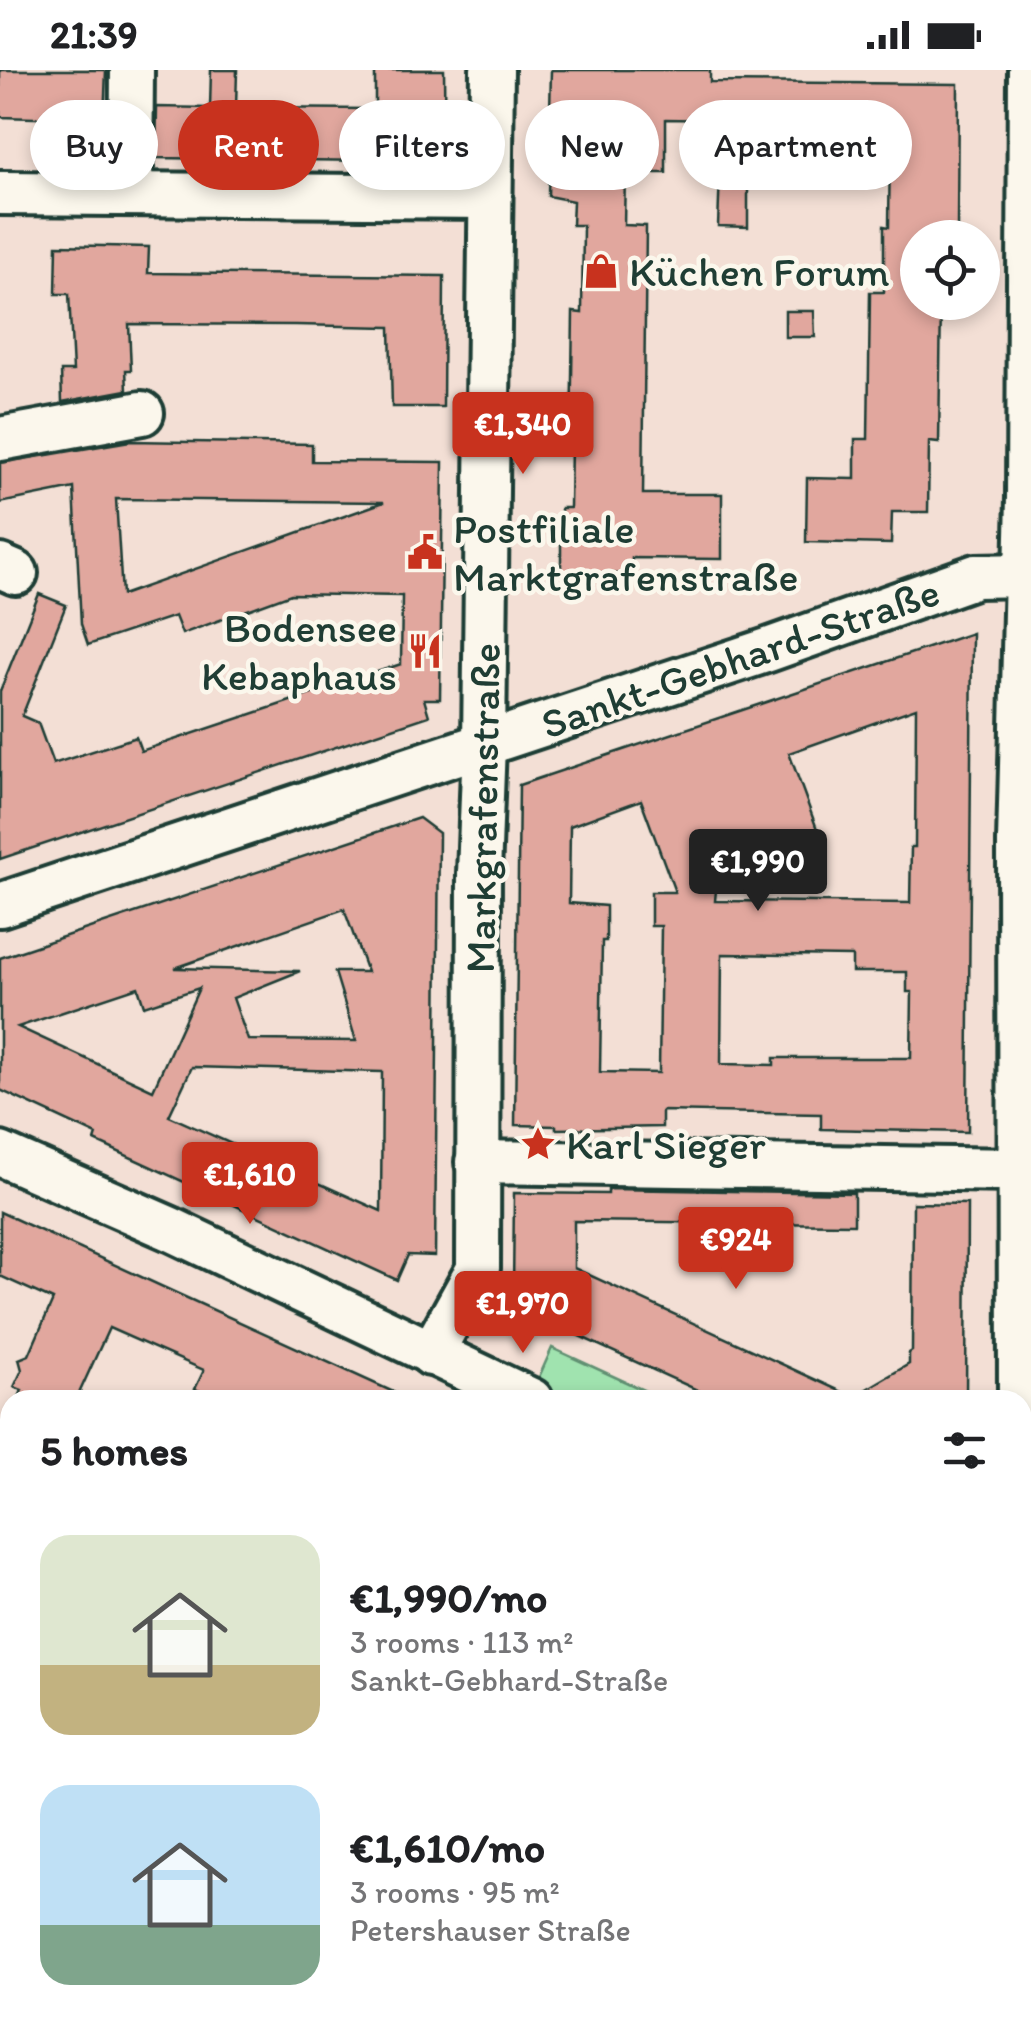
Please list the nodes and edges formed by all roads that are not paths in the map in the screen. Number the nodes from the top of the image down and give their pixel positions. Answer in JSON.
{"nodes":[{"id":1,"x":132,"y":70,"type":"edge"},
{"id":2,"x":492,"y":70,"type":"edge"},
{"id":3,"x":1030,"y":70,"type":"edge"},
{"id":4,"x":0,"y":193,"type":"edge"},
{"id":5,"x":130,"y":194,"type":"junction"},
{"id":6,"x":490,"y":197,"type":"junction"},
{"id":7,"x":142,"y":413,"type":"dead end"},
{"id":8,"x":0,"y":439,"type":"edge"},
{"id":9,"x":1027,"y":576,"type":"junction"},
{"id":10,"x":484,"y":744,"type":"junction"},
{"id":11,"x":1025,"y":843,"type":"edge"},
{"id":12,"x":0,"y":905,"type":"edge"},
{"id":13,"x":0,"y":1154,"type":"edge"},
{"id":14,"x":477,"y":1162,"type":"junction"},
{"id":15,"x":1023,"y":1182,"type":"edge"},
{"id":16,"x":431,"y":1354,"type":"junction"},
{"id":17,"x":497,"y":1390,"type":"edge"},
{"id":18,"x":1020,"y":1390,"type":"edge"}],
"edges":[{"from":1,"to":5,"type":"street"},
{"from":2,"to":6,"type":"street","name":"Markgrafenstraße"},
{"from":3,"to":9,"type":"street"},
{"from":4,"to":5,"type":"street"},
{"from":5,"to":6,"type":"street"},
{"from":6,"to":10,"type":"street","name":"Markgrafenstraße"},
{"from":7,"to":8,"type":"street"},
{"from":9,"to":10,"type":"street","name":"Sankt-Gebhard-Straße"},
{"from":9,"to":11,"type":"street"},
{"from":10,"to":12,"type":"street","name":"Sankt-Gebhard-Straße"},
{"from":10,"to":14,"type":"street","name":"Markgrafenstraße"},
{"from":11,"to":15,"type":"street"},
{"from":13,"to":16,"type":"street"},
{"from":14,"to":15,"type":"street"},
{"from":14,"to":16,"type":"street","name":"Markgrafenstraße"},
{"from":15,"to":18,"type":"street"},
{"from":16,"to":17,"type":"street"}]}
